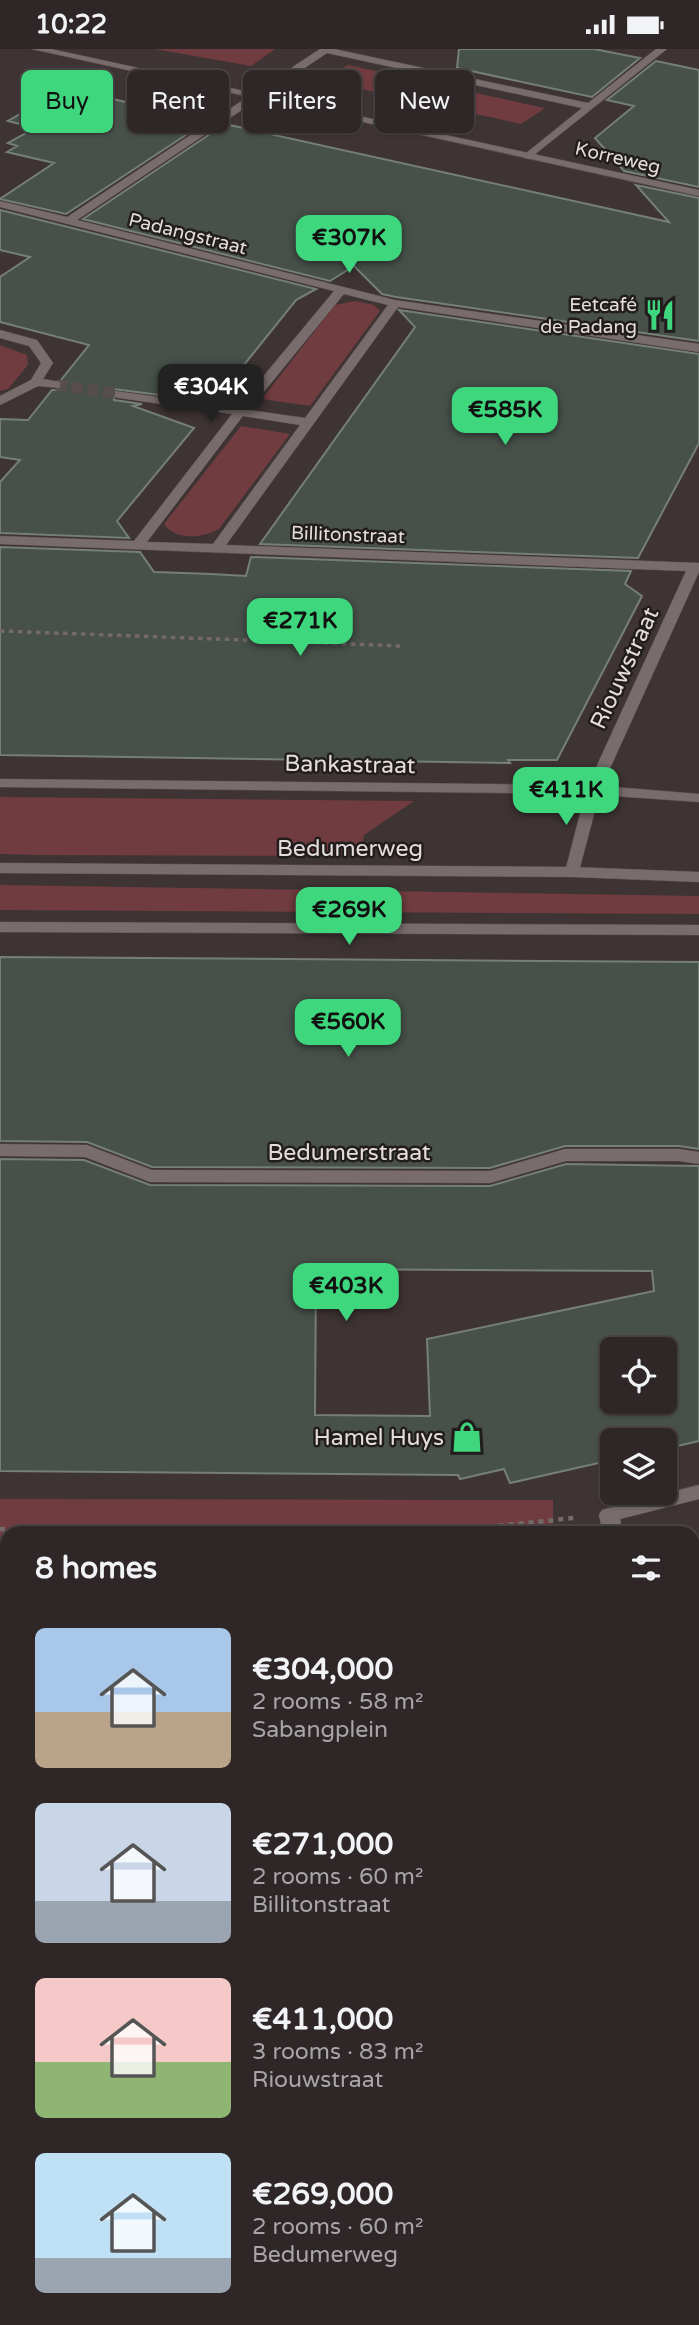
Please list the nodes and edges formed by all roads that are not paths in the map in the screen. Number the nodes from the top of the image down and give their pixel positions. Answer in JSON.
{"nodes":[{"id":1,"x":37,"y":49,"type":"edge"},
{"id":2,"x":662,"y":49,"type":"edge"},
{"id":3,"x":326,"y":50,"type":"edge"},
{"id":4,"x":295,"y":70,"type":"edge"},
{"id":5,"x":243,"y":92,"type":"edge"},
{"id":6,"x":243,"y":104,"type":"edge"},
{"id":7,"x":590,"y":107,"type":"junction"},
{"id":8,"x":361,"y":118,"type":"edge"},
{"id":9,"x":529,"y":156,"type":"junction"},
{"id":10,"x":699,"y":193,"type":"edge"},
{"id":11,"x":0,"y":204,"type":"edge"},
{"id":12,"x":69,"y":220,"type":"junction"},
{"id":13,"x":341,"y":290,"type":"junction"},
{"id":14,"x":396,"y":303,"type":"junction"},
{"id":15,"x":0,"y":334,"type":"edge"},
{"id":16,"x":699,"y":348,"type":"edge"},
{"id":17,"x":36,"y":382,"type":"junction"},
{"id":18,"x":56,"y":385,"type":"tunnel mouth"},
{"id":19,"x":119,"y":394,"type":"tunnel mouth"},
{"id":20,"x":0,"y":401,"type":"edge"},
{"id":21,"x":240,"y":412,"type":"junction"},
{"id":22,"x":308,"y":422,"type":"junction"},
{"id":23,"x":0,"y":540,"type":"edge"},
{"id":24,"x":138,"y":545,"type":"junction"},
{"id":25,"x":217,"y":548,"type":"junction"},
{"id":26,"x":697,"y":567,"type":"edge"},
{"id":27,"x":0,"y":782,"type":"edge"},
{"id":28,"x":593,"y":790,"type":"junction"},
{"id":29,"x":699,"y":798,"type":"edge"},
{"id":30,"x":0,"y":868,"type":"edge"},
{"id":31,"x":573,"y":872,"type":"junction"},
{"id":32,"x":699,"y":877,"type":"edge"},
{"id":33,"x":0,"y":927,"type":"edge"},
{"id":34,"x":699,"y":930,"type":"edge"},
{"id":35,"x":0,"y":1150,"type":"edge"},
{"id":36,"x":699,"y":1158,"type":"edge"},
{"id":37,"x":699,"y":1492,"type":"edge"},
{"id":38,"x":611,"y":1524,"type":"edge"}],
"edges":[{"from":1,"to":5,"type":"street","name":"Korreweg"},
{"from":2,"to":7,"type":"street"},
{"from":3,"to":4,"type":"street"},
{"from":3,"to":7,"type":"street","name":"Korreweg"},
{"from":6,"to":12,"type":"street"},
{"from":7,"to":9,"type":"street"},
{"from":8,"to":9,"type":"street","name":"Korreweg"},
{"from":9,"to":10,"type":"street","name":"Korreweg"},
{"from":11,"to":12,"type":"street","name":"Padangstraat"},
{"from":12,"to":13,"type":"street","name":"Padangstraat"},
{"from":13,"to":14,"type":"street","name":"Padangstraat"},
{"from":13,"to":21,"type":"street"},
{"from":14,"to":16,"type":"street","name":"Padangstraat"},
{"from":14,"to":22,"type":"street"},
{"from":15,"to":17,"type":"street"},
{"from":17,"to":18,"type":"street"},
{"from":17,"to":20,"type":"street"},
{"from":19,"to":21,"type":"street"},
{"from":21,"to":22,"type":"street"},
{"from":21,"to":24,"type":"street"},
{"from":22,"to":25,"type":"street"},
{"from":23,"to":24,"type":"street","name":"Billitonstraat"},
{"from":24,"to":25,"type":"street","name":"Billitonstraat"},
{"from":25,"to":26,"type":"street","name":"Billitonstraat"},
{"from":26,"to":28,"type":"street","name":"Riouwstraat"},
{"from":27,"to":28,"type":"street","name":"Bankastraat"},
{"from":28,"to":29,"type":"street","name":"Bankastraat"},
{"from":28,"to":31,"type":"street","name":"Riouwstraat"},
{"from":30,"to":31,"type":"street","name":"Bedumerweg"},
{"from":31,"to":32,"type":"street","name":"Bedumerweg"},
{"from":33,"to":34,"type":"street"},
{"from":35,"to":36,"type":"street","name":"Bedumerstraat"},
{"from":37,"to":38,"type":"street"}]}
